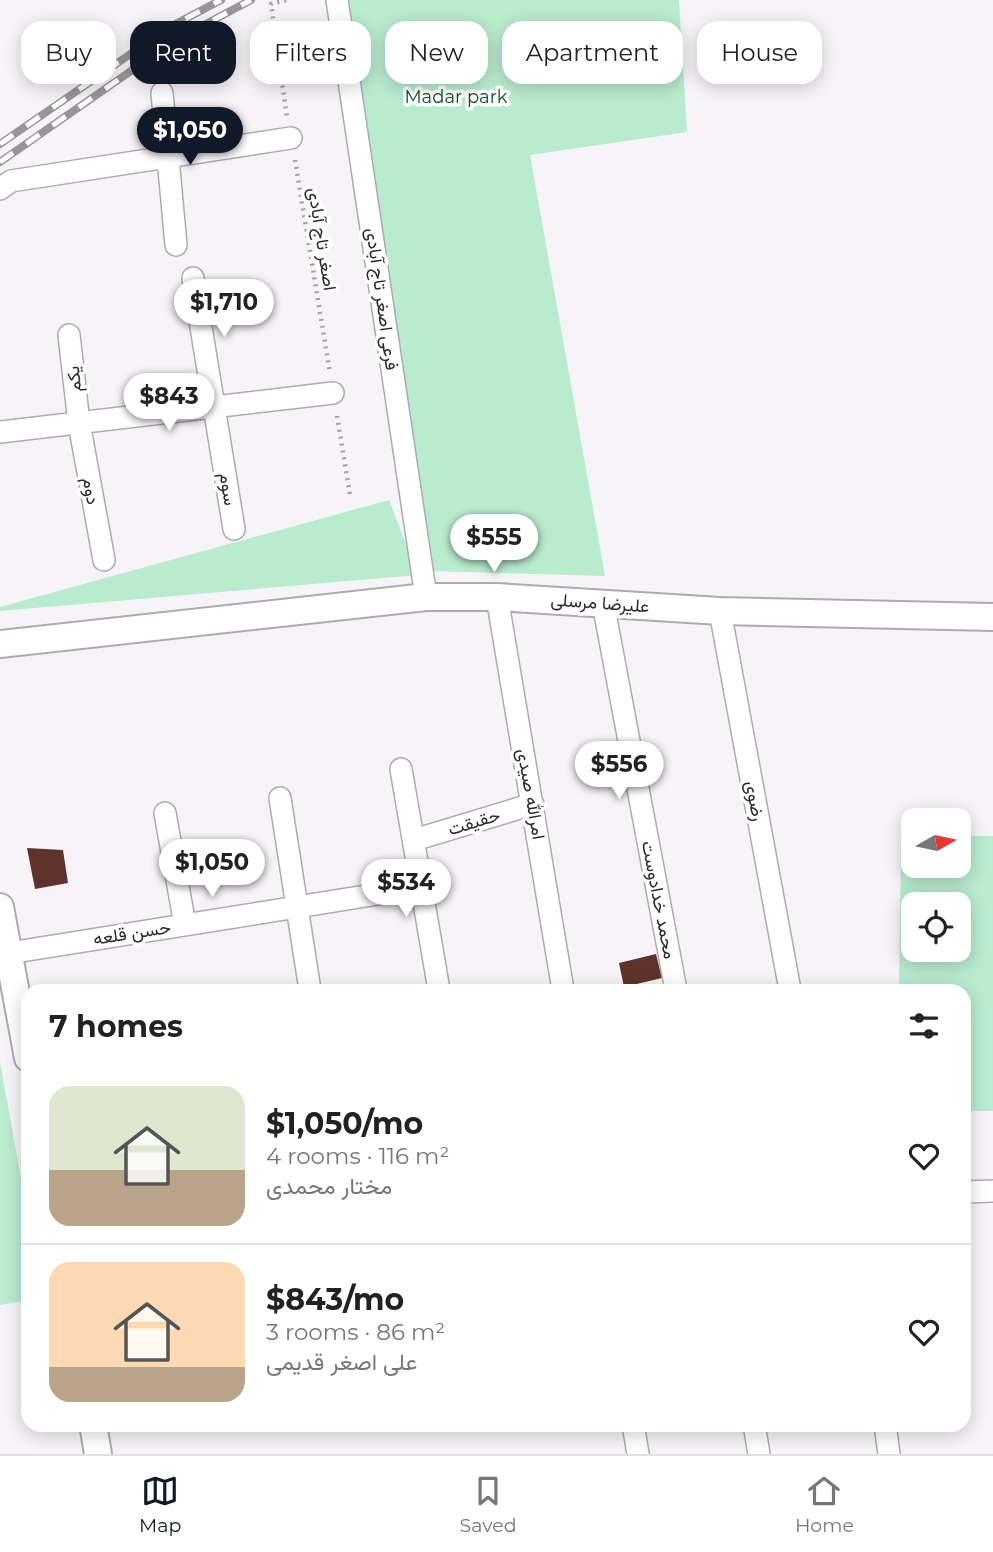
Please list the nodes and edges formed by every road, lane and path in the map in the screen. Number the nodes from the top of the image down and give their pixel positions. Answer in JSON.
{"nodes":[{"id":1,"x":286,"y":0,"type":"edge"},
{"id":2,"x":337,"y":0,"type":"edge"},
{"id":3,"x":162,"y":93,"type":"dead end"},
{"id":4,"x":291,"y":138,"type":"junction"},
{"id":5,"x":168,"y":157,"type":"junction"},
{"id":6,"x":0,"y":190,"type":"edge"},
{"id":7,"x":176,"y":245,"type":"dead end"},
{"id":8,"x":192,"y":278,"type":"dead end"},
{"id":9,"x":69,"y":335,"type":"dead end"},
{"id":10,"x":333,"y":393,"type":"junction"},
{"id":11,"x":215,"y":407,"type":"junction"},
{"id":12,"x":79,"y":423,"type":"junction"},
{"id":13,"x":0,"y":432,"type":"edge"},
{"id":14,"x":350,"y":495,"type":"dead end"},
{"id":15,"x":234,"y":529,"type":"dead end"},
{"id":16,"x":104,"y":560,"type":"dead end"},
{"id":17,"x":426,"y":597,"type":"junction"},
{"id":18,"x":497,"y":597,"type":"junction"},
{"id":19,"x":603,"y":603,"type":"junction"},
{"id":20,"x":720,"y":611,"type":"junction"},
{"id":21,"x":993,"y":617,"type":"edge"},
{"id":22,"x":0,"y":644,"type":"edge"},
{"id":23,"x":401,"y":769,"type":"dead end"},
{"id":24,"x":280,"y":798,"type":"dead end"},
{"id":25,"x":533,"y":804,"type":"junction"},
{"id":26,"x":165,"y":813,"type":"dead end"},
{"id":27,"x":414,"y":841,"type":"junction"},
{"id":28,"x":422,"y":887,"type":"junction"},
{"id":29,"x":0,"y":907,"type":"edge"},
{"id":30,"x":296,"y":907,"type":"junction"},
{"id":31,"x":185,"y":925,"type":"junction"},
{"id":32,"x":9,"y":953,"type":"junction"},
{"id":33,"x":309,"y":984,"type":"edge"},
{"id":34,"x":438,"y":984,"type":"edge"},
{"id":35,"x":562,"y":984,"type":"edge"},
{"id":36,"x":675,"y":984,"type":"edge"},
{"id":37,"x":789,"y":984,"type":"edge"},
{"id":38,"x":21,"y":1019,"type":"edge"},
{"id":39,"x":993,"y":1191,"type":"edge"},
{"id":40,"x":971,"y":1192,"type":"edge"},
{"id":41,"x":94,"y":1432,"type":"edge"},
{"id":42,"x":634,"y":1432,"type":"edge"},
{"id":43,"x":755,"y":1432,"type":"edge"},
{"id":44,"x":886,"y":1432,"type":"edge"},
{"id":45,"x":98,"y":1454,"type":"edge"},
{"id":46,"x":638,"y":1454,"type":"edge"},
{"id":47,"x":759,"y":1454,"type":"edge"},
{"id":48,"x":889,"y":1454,"type":"edge"}],
"edges":[{"from":1,"to":4,"type":"path","name":"اصغر تاج آبادی"},
{"from":2,"to":17,"type":"street","name":"فرعی اصغر تاج آبادی"},
{"from":3,"to":5,"type":"street"},
{"from":4,"to":5,"type":"street"},
{"from":4,"to":10,"type":"path","name":"اصغر تاج آبادی"},
{"from":5,"to":6,"type":"street"},
{"from":5,"to":7,"type":"street"},
{"from":8,"to":11,"type":"street","name":"سوم"},
{"from":9,"to":12,"type":"street","name":"یکم"},
{"from":10,"to":11,"type":"street"},
{"from":10,"to":14,"type":"path","name":"اصغر تاج آبادی"},
{"from":11,"to":12,"type":"street"},
{"from":11,"to":15,"type":"street","name":"سوم"},
{"from":12,"to":13,"type":"street"},
{"from":12,"to":16,"type":"street","name":"دوم"},
{"from":17,"to":18,"type":"street","name":"علیرضا مرسلی"},
{"from":17,"to":22,"type":"street","name":"علیرضا مرسلی"},
{"from":18,"to":19,"type":"street","name":"علیرضا مرسلی"},
{"from":18,"to":25,"type":"street","name":"امرالله صیدی"},
{"from":19,"to":20,"type":"street","name":"علیرضا مرسلی"},
{"from":19,"to":36,"type":"street","name":"محمد خدادوست"},
{"from":20,"to":21,"type":"street","name":"علیرضا مرسلی"},
{"from":20,"to":37,"type":"street","name":"رضوی"},
{"from":23,"to":27,"type":"street"},
{"from":24,"to":30,"type":"street"},
{"from":25,"to":27,"type":"street","name":"حقیقت"},
{"from":25,"to":35,"type":"street","name":"امرالله صیدی"},
{"from":26,"to":31,"type":"street"},
{"from":27,"to":28,"type":"street"},
{"from":28,"to":30,"type":"street","name":"حسن قلعه"},
{"from":28,"to":34,"type":"street"},
{"from":29,"to":32,"type":"street"},
{"from":30,"to":31,"type":"street","name":"حسن قلعه"},
{"from":30,"to":33,"type":"street"},
{"from":31,"to":32,"type":"street","name":"حسن قلعه"},
{"from":32,"to":38,"type":"street"},
{"from":39,"to":40,"type":"street"},
{"from":41,"to":45,"type":"street"},
{"from":42,"to":46,"type":"street"},
{"from":43,"to":47,"type":"street"},
{"from":44,"to":48,"type":"street"}]}
